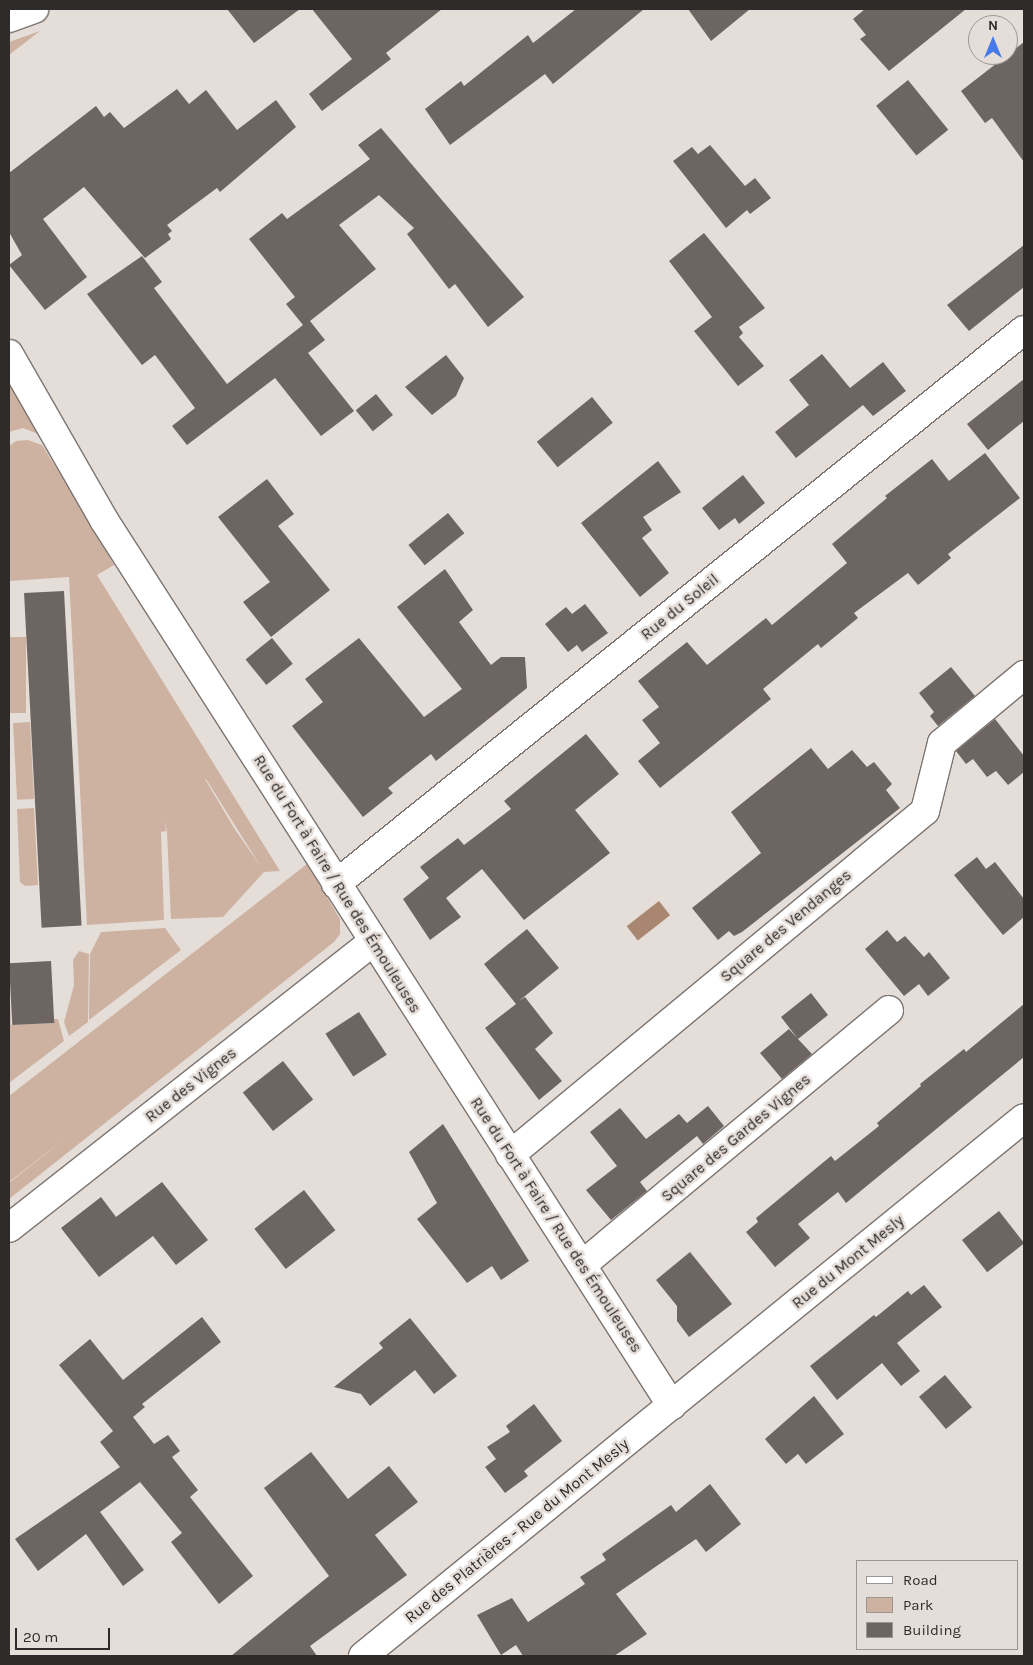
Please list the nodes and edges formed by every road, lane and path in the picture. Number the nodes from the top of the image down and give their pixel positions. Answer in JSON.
{"nodes":[{"id":1,"x":34,"y":9,"type":"edge"},
{"id":2,"x":9,"y":18,"type":"edge"},
{"id":3,"x":1024,"y":330,"type":"edge"},
{"id":4,"x":10,"y":355,"type":"edge"},
{"id":5,"x":1024,"y":674,"type":"edge"},
{"id":6,"x":336,"y":884,"type":"junction"},
{"id":7,"x":373,"y":942,"type":"junction"},
{"id":8,"x":889,"y":1010,"type":"dead end"},
{"id":9,"x":1024,"y":1118,"type":"edge"},
{"id":10,"x":510,"y":1155,"type":"junction"},
{"id":11,"x":9,"y":1228,"type":"edge"},
{"id":12,"x":582,"y":1265,"type":"junction"},
{"id":13,"x":672,"y":1406,"type":"junction"},
{"id":14,"x":363,"y":1656,"type":"edge"}],
"edges":[{"from":1,"to":2,"type":"street"},
{"from":3,"to":6,"type":"street","name":"Rue du Soleil"},
{"from":4,"to":6,"type":"street","name":"Rue du Fort à Faire / Rue des Émouleuses"},
{"from":5,"to":10,"type":"street","name":"Square des Vendanges"},
{"from":6,"to":7,"type":"street","name":"Rue du Fort à Faire / Rue des Émouleuses"},
{"from":7,"to":10,"type":"street","name":"Rue du Fort à Faire / Rue des Émouleuses"},
{"from":7,"to":11,"type":"street","name":"Rue des Vignes"},
{"from":8,"to":12,"type":"street","name":"Square des Gardes Vignes"},
{"from":9,"to":13,"type":"street","name":"Rue du Mont Mesly"},
{"from":10,"to":12,"type":"street","name":"Rue du Fort à Faire / Rue des Émouleuses"},
{"from":12,"to":13,"type":"street","name":"Rue du Fort à Faire / Rue des Émouleuses"},
{"from":13,"to":14,"type":"street","name":"Rue des Platrières - Rue du Mont Mesly"}]}
